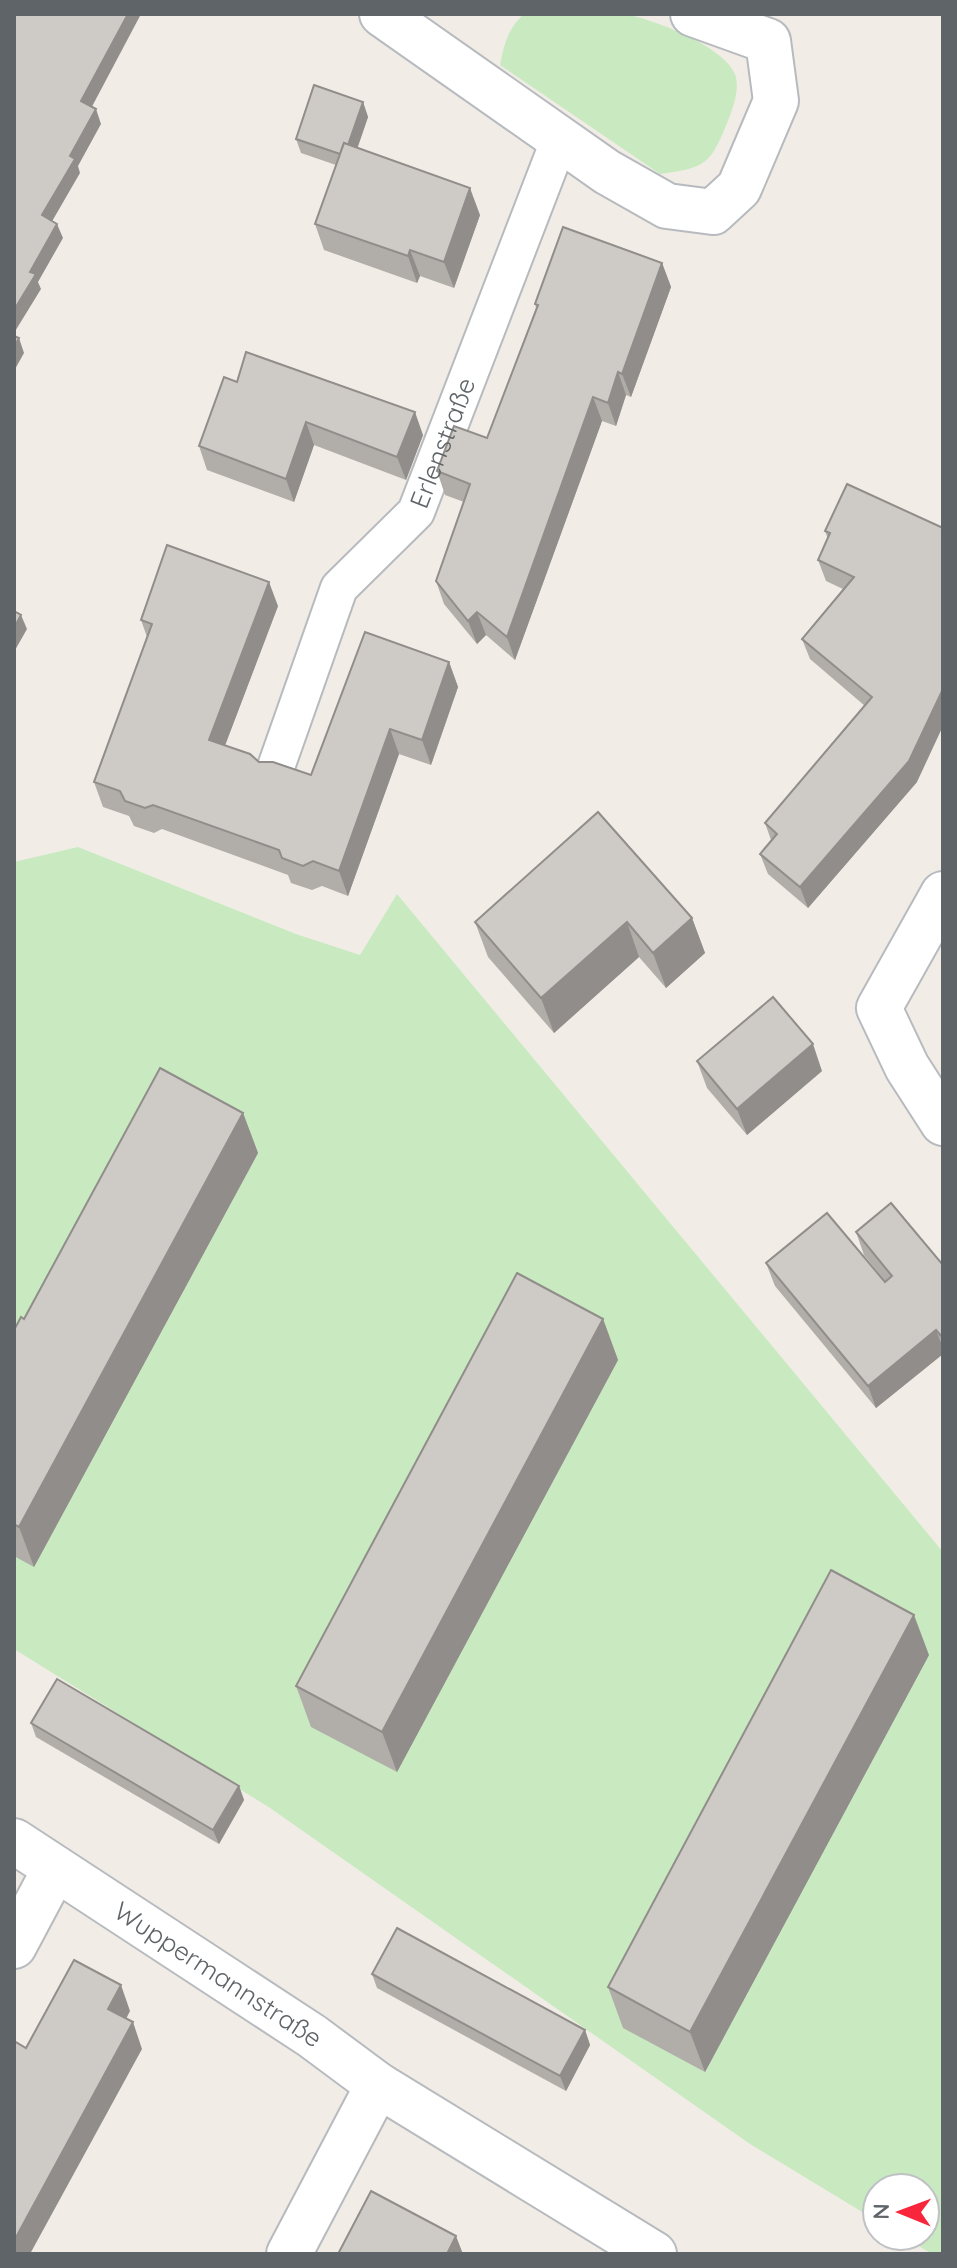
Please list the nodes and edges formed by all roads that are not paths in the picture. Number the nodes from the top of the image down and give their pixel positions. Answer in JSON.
{"nodes":[{"id":1,"x":382,"y":14,"type":"edge"},
{"id":2,"x":693,"y":14,"type":"edge"},
{"id":3,"x":559,"y":141,"type":"junction"},
{"id":4,"x":276,"y":767,"type":"edge"},
{"id":5,"x":943,"y":894,"type":"edge"},
{"id":6,"x":943,"y":1123,"type":"edge"},
{"id":7,"x":14,"y":1841,"type":"edge"},
{"id":8,"x":55,"y":1869,"type":"junction"},
{"id":9,"x":14,"y":1946,"type":"edge"},
{"id":10,"x":378,"y":2085,"type":"junction"},
{"id":11,"x":289,"y":2254,"type":"edge"},
{"id":12,"x":654,"y":2254,"type":"edge"}],
"edges":[{"from":1,"to":3,"type":"street"},
{"from":2,"to":3,"type":"street"},
{"from":3,"to":4,"type":"lane","name":"Erlenstraße"},
{"from":5,"to":6,"type":"street"},
{"from":7,"to":8,"type":"street","name":"Wuppermannstraße"},
{"from":8,"to":9,"type":"street"},
{"from":8,"to":10,"type":"street","name":"Wuppermannstraße"},
{"from":10,"to":11,"type":"street"},
{"from":10,"to":12,"type":"street","name":"Wuppermannstraße"}]}
